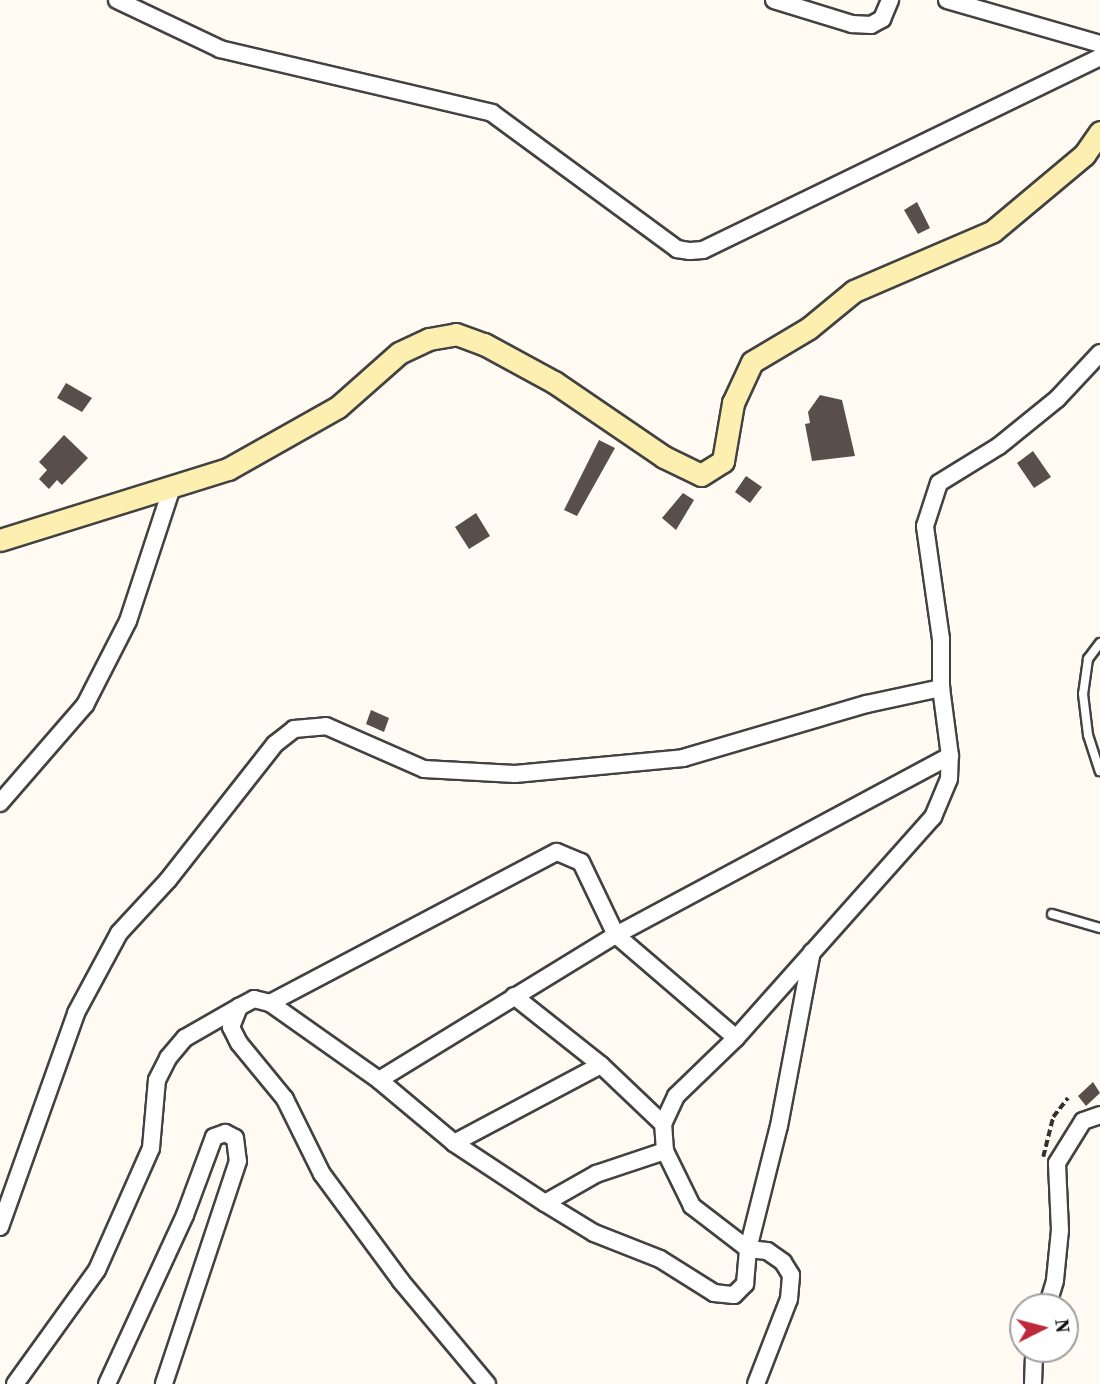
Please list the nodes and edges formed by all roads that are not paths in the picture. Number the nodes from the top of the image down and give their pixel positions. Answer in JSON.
{"nodes":[{"id":1,"x":117,"y":0,"type":"edge"},
{"id":2,"x":774,"y":0,"type":"edge"},
{"id":3,"x":890,"y":0,"type":"edge"},
{"id":4,"x":947,"y":0,"type":"edge"},
{"id":5,"x":1100,"y":44,"type":"edge"},
{"id":6,"x":1100,"y":57,"type":"edge"},
{"id":7,"x":1100,"y":132,"type":"edge"},
{"id":8,"x":1100,"y":353,"type":"edge"},
{"id":9,"x":171,"y":490,"type":"junction"},
{"id":10,"x":0,"y":540,"type":"edge"},
{"id":11,"x":1100,"y":643,"type":"edge"},
{"id":12,"x":940,"y":688,"type":"junction"},
{"id":13,"x":950,"y":756,"type":"junction"},
{"id":14,"x":1100,"y":771,"type":"edge"},
{"id":15,"x":0,"y":803,"type":"edge"},
{"id":16,"x":1052,"y":914,"type":"dead end"},
{"id":17,"x":1100,"y":928,"type":"edge"},
{"id":18,"x":616,"y":936,"type":"junction"},
{"id":19,"x":812,"y":952,"type":"junction"},
{"id":20,"x":514,"y":996,"type":"junction"},
{"id":21,"x":270,"y":1003,"type":"junction"},
{"id":22,"x":239,"y":1007,"type":"junction"},
{"id":23,"x":736,"y":1038,"type":"junction"},
{"id":24,"x":601,"y":1065,"type":"junction"},
{"id":25,"x":379,"y":1080,"type":"junction"},
{"id":26,"x":1100,"y":1115,"type":"edge"},
{"id":27,"x":663,"y":1124,"type":"junction"},
{"id":28,"x":454,"y":1143,"type":"junction"},
{"id":29,"x":665,"y":1151,"type":"junction"},
{"id":30,"x":545,"y":1203,"type":"junction"},
{"id":31,"x":0,"y":1227,"type":"edge"},
{"id":32,"x":748,"y":1249,"type":"junction"},
{"id":33,"x":1051,"y":1293,"type":"edge"},
{"id":34,"x":1034,"y":1363,"type":"edge"},
{"id":35,"x":15,"y":1384,"type":"edge"},
{"id":36,"x":107,"y":1384,"type":"edge"},
{"id":37,"x":164,"y":1384,"type":"edge"},
{"id":38,"x":487,"y":1384,"type":"edge"},
{"id":39,"x":756,"y":1384,"type":"edge"},
{"id":40,"x":1033,"y":1384,"type":"edge"}],
"edges":[{"from":1,"to":6,"type":"street"},
{"from":2,"to":3,"type":"street"},
{"from":4,"to":5,"type":"street"},
{"from":7,"to":9,"type":"main road"},
{"from":8,"to":12,"type":"street"},
{"from":9,"to":10,"type":"main road"},
{"from":9,"to":15,"type":"street"},
{"from":11,"to":14,"type":"lane"},
{"from":12,"to":13,"type":"street"},
{"from":12,"to":31,"type":"street"},
{"from":13,"to":18,"type":"street"},
{"from":13,"to":19,"type":"street"},
{"from":16,"to":17,"type":"lane"},
{"from":18,"to":20,"type":"street"},
{"from":18,"to":21,"type":"street"},
{"from":18,"to":23,"type":"street"},
{"from":19,"to":23,"type":"street"},
{"from":19,"to":32,"type":"street"},
{"from":20,"to":24,"type":"street"},
{"from":20,"to":25,"type":"street"},
{"from":21,"to":22,"type":"street"},
{"from":21,"to":25,"type":"street"},
{"from":22,"to":35,"type":"street"},
{"from":22,"to":38,"type":"street"},
{"from":23,"to":27,"type":"street"},
{"from":24,"to":27,"type":"street"},
{"from":24,"to":28,"type":"street"},
{"from":25,"to":28,"type":"street"},
{"from":26,"to":33,"type":"street"},
{"from":27,"to":29,"type":"street"},
{"from":28,"to":30,"type":"street"},
{"from":29,"to":30,"type":"street"},
{"from":29,"to":32,"type":"street"},
{"from":30,"to":32,"type":"street"},
{"from":32,"to":39,"type":"street"},
{"from":34,"to":40,"type":"street"},
{"from":36,"to":37,"type":"street"}]}
